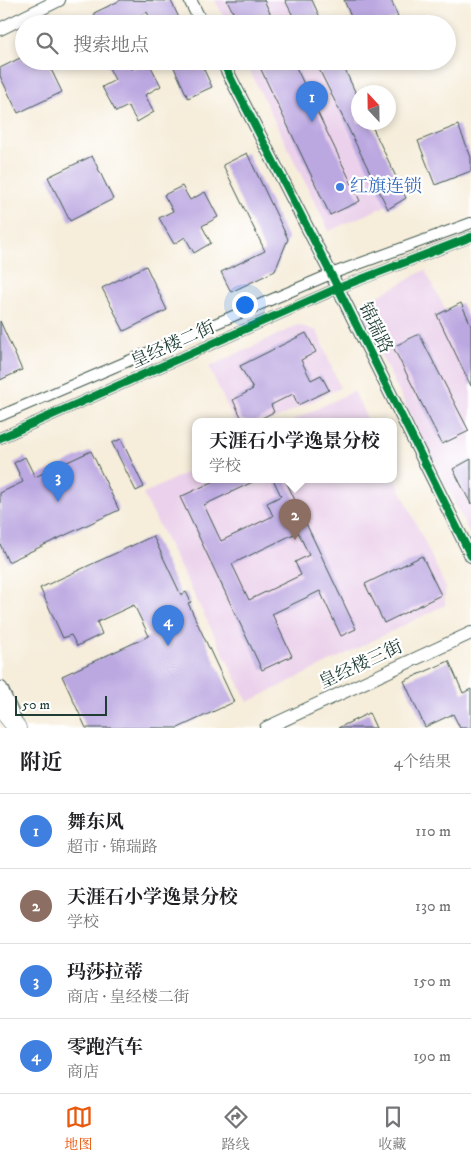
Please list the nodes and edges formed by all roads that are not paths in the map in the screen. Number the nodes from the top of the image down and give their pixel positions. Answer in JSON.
{"nodes":[{"id":1,"x":59,"y":0,"type":"edge"},
{"id":2,"x":190,"y":0,"type":"edge"},
{"id":3,"x":28,"y":15,"type":"edge"},
{"id":4,"x":198,"y":15,"type":"edge"},
{"id":5,"x":15,"y":22,"type":"edge"},
{"id":6,"x":0,"y":29,"type":"edge"},
{"id":7,"x":227,"y":70,"type":"edge"},
{"id":8,"x":471,"y":223,"type":"edge"},
{"id":9,"x":471,"y":237,"type":"edge"},
{"id":10,"x":331,"y":274,"type":"junction"},
{"id":11,"x":338,"y":288,"type":"junction"},
{"id":12,"x":0,"y":416,"type":"edge"},
{"id":13,"x":0,"y":438,"type":"edge"},
{"id":14,"x":471,"y":556,"type":"edge"},
{"id":15,"x":471,"y":633,"type":"edge"},
{"id":16,"x":0,"y":689,"type":"edge"},
{"id":17,"x":0,"y":707,"type":"edge"},
{"id":18,"x":18,"y":728,"type":"edge"},
{"id":19,"x":266,"y":728,"type":"edge"}],
"edges":[{"from":1,"to":3,"type":"street"},
{"from":2,"to":4,"type":"street"},
{"from":5,"to":6,"type":"street"},
{"from":7,"to":10,"type":"street","name":"锦瑞路"},
{"from":8,"to":10,"type":"street","name":"皇经楼二街"},
{"from":9,"to":11,"type":"street","name":"皇经楼二街"},
{"from":10,"to":11,"type":"street","name":"锦瑞路"},
{"from":10,"to":12,"type":"street","name":"皇经楼二街"},
{"from":11,"to":13,"type":"street","name":"皇经楼二街"},
{"from":11,"to":14,"type":"street","name":"锦瑞路"},
{"from":15,"to":19,"type":"street","name":"皇经楼三街"},
{"from":16,"to":18,"type":"main road"},
{"from":17,"to":18,"type":"highway"}]}
